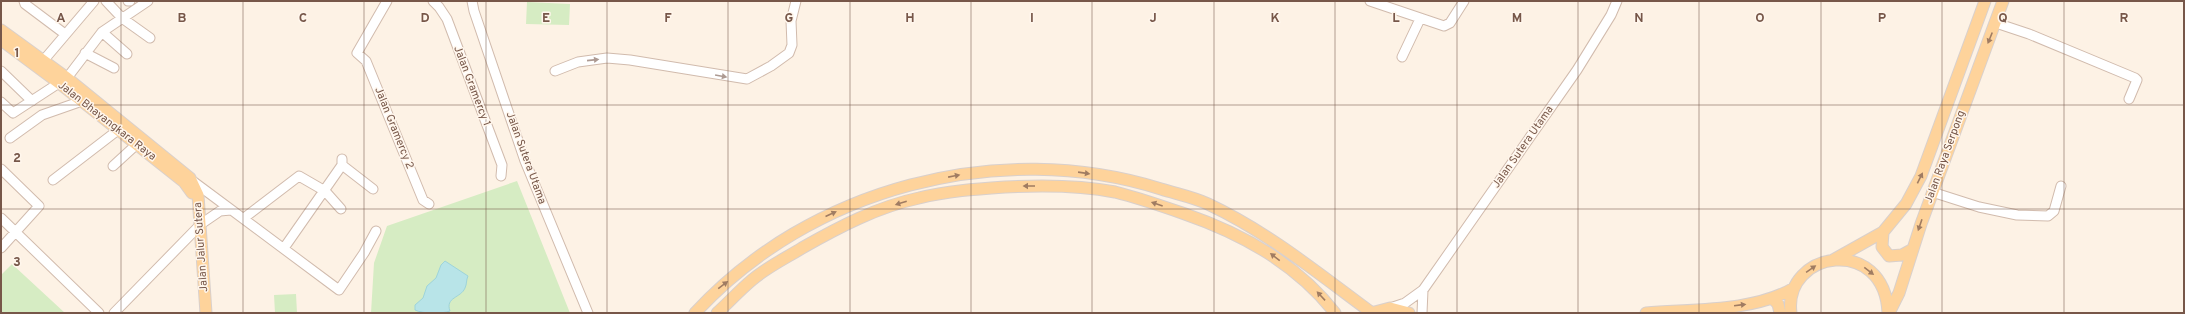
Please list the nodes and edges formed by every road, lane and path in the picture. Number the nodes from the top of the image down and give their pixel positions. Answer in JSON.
{"nodes":[{"id":1,"x":24,"y":1,"type":"edge"},
{"id":2,"x":106,"y":1,"type":"edge"},
{"id":3,"x":148,"y":1,"type":"edge"},
{"id":4,"x":387,"y":1,"type":"edge"},
{"id":5,"x":433,"y":1,"type":"edge"},
{"id":6,"x":472,"y":1,"type":"edge"},
{"id":7,"x":796,"y":1,"type":"edge"},
{"id":8,"x":1370,"y":1,"type":"edge"},
{"id":9,"x":1464,"y":1,"type":"edge"},
{"id":10,"x":1618,"y":1,"type":"edge"},
{"id":11,"x":1985,"y":1,"type":"edge"},
{"id":12,"x":2003,"y":1,"type":"edge"},
{"id":13,"x":91,"y":2,"type":"edge"},
{"id":14,"x":122,"y":18,"type":"junction"},
{"id":15,"x":1420,"y":19,"type":"junction"},
{"id":16,"x":1996,"y":23,"type":"junction"},
{"id":17,"x":1,"y":30,"type":"edge"},
{"id":18,"x":102,"y":32,"type":"junction"},
{"id":19,"x":65,"y":34,"type":"junction"},
{"id":20,"x":150,"y":38,"type":"dead end"},
{"id":21,"x":1,"y":40,"type":"edge"},
{"id":22,"x":85,"y":53,"type":"junction"},
{"id":23,"x":127,"y":54,"type":"dead end"},
{"id":24,"x":1402,"y":57,"type":"dead end"},
{"id":25,"x":43,"y":61,"type":"junction"},
{"id":26,"x":114,"y":68,"type":"dead end"},
{"id":27,"x":1,"y":71,"type":"edge"},
{"id":28,"x":556,"y":71,"type":"dead end"},
{"id":29,"x":63,"y":81,"type":"junction"},
{"id":30,"x":2128,"y":99,"type":"dead end"},
{"id":31,"x":32,"y":101,"type":"junction"},
{"id":32,"x":82,"y":101,"type":"junction"},
{"id":33,"x":1,"y":102,"type":"edge"},
{"id":34,"x":118,"y":130,"type":"junction"},
{"id":35,"x":10,"y":138,"type":"dead end"},
{"id":36,"x":137,"y":144,"type":"junction"},
{"id":37,"x":112,"y":166,"type":"dead end"},
{"id":38,"x":1,"y":169,"type":"edge"},
{"id":39,"x":501,"y":176,"type":"dead end"},
{"id":40,"x":53,"y":180,"type":"dead end"},
{"id":41,"x":194,"y":182,"type":"junction"},
{"id":42,"x":2061,"y":186,"type":"dead end"},
{"id":43,"x":373,"y":189,"type":"dead end"},
{"id":44,"x":325,"y":191,"type":"junction"},
{"id":45,"x":1932,"y":192,"type":"junction"},
{"id":46,"x":429,"y":204,"type":"dead end"},
{"id":47,"x":341,"y":209,"type":"dead end"},
{"id":48,"x":231,"y":210,"type":"junction"},
{"id":49,"x":1,"y":218,"type":"edge"},
{"id":50,"x":200,"y":218,"type":"junction"},
{"id":51,"x":244,"y":218,"type":"junction"},
{"id":52,"x":376,"y":231,"type":"dead end"},
{"id":53,"x":1883,"y":232,"type":"junction"},
{"id":54,"x":16,"y":233,"type":"junction"},
{"id":55,"x":1,"y":248,"type":"edge"},
{"id":56,"x":284,"y":248,"type":"junction"},
{"id":57,"x":1913,"y":249,"type":"junction"},
{"id":58,"x":1833,"y":260,"type":"junction"},
{"id":59,"x":1794,"y":288,"type":"junction"},
{"id":60,"x":1423,"y":290,"type":"junction"},
{"id":61,"x":1772,"y":298,"type":"junction"},
{"id":62,"x":1390,"y":308,"type":"junction"},
{"id":63,"x":99,"y":313,"type":"edge"},
{"id":64,"x":114,"y":313,"type":"edge"},
{"id":65,"x":206,"y":313,"type":"edge"},
{"id":66,"x":588,"y":313,"type":"edge"},
{"id":67,"x":695,"y":313,"type":"edge"},
{"id":68,"x":717,"y":313,"type":"edge"},
{"id":69,"x":1335,"y":313,"type":"edge"},
{"id":70,"x":1372,"y":313,"type":"edge"},
{"id":71,"x":1409,"y":313,"type":"edge"},
{"id":72,"x":1422,"y":313,"type":"edge"},
{"id":73,"x":1646,"y":313,"type":"edge"},
{"id":74,"x":1780,"y":313,"type":"edge"},
{"id":75,"x":1790,"y":313,"type":"edge"},
{"id":76,"x":1888,"y":313,"type":"edge"}],
"edges":[{"from":1,"to":19,"type":"street"},
{"from":2,"to":14,"type":"street"},
{"from":3,"to":14,"type":"street"},
{"from":4,"to":46,"type":"street","name":"Jalan Gramercy 2"},
{"from":5,"to":39,"type":"street","name":"Jalan Gramercy 1"},
{"from":6,"to":66,"type":"street","name":"Jalan Sutera Utama"},
{"from":28,"to":7,"type":"street","one_way":true},
{"from":8,"to":15,"type":"street"},
{"from":9,"to":15,"type":"street"},
{"from":10,"to":60,"type":"street","name":"Jalan Sutera Utama"},
{"from":53,"to":11,"type":"main road","name":"Jalan Raya Serpong","one_way":true},
{"from":12,"to":16,"type":"main road","name":"Jalan Raya Serpong"},
{"from":13,"to":19,"type":"street"},
{"from":14,"to":18,"type":"street"},
{"from":14,"to":20,"type":"street"},
{"from":15,"to":24,"type":"street"},
{"from":16,"to":30,"type":"street"},
{"from":16,"to":45,"type":"main road","name":"Jalan Raya Serpong","one_way":true},
{"from":17,"to":25,"type":"main road","name":"Jalan Bhayangkara Raya"},
{"from":18,"to":22,"type":"street"},
{"from":18,"to":23,"type":"street"},
{"from":19,"to":25,"type":"street"},
{"from":21,"to":29,"type":"main road","name":"Jalan Bhayangkara Raya"},
{"from":22,"to":26,"type":"street"},
{"from":22,"to":29,"type":"street"},
{"from":25,"to":29,"type":"main road","name":"Jalan Bhayangkara Raya"},
{"from":27,"to":31,"type":"street"},
{"from":29,"to":31,"type":"street"},
{"from":29,"to":32,"type":"main road","name":"Jalan Bhayangkara Raya"},
{"from":29,"to":41,"type":"main road","name":"Jalan Bhayangkara Raya"},
{"from":31,"to":33,"type":"street"},
{"from":32,"to":34,"type":"main road","name":"Jalan Bhayangkara Raya"},
{"from":32,"to":35,"type":"street"},
{"from":34,"to":36,"type":"main road","name":"Jalan Bhayangkara Raya"},
{"from":34,"to":40,"type":"street"},
{"from":36,"to":37,"type":"street"},
{"from":36,"to":50,"type":"main road","name":"Jalan Bhayangkara Raya"},
{"from":38,"to":54,"type":"street"},
{"from":41,"to":48,"type":"street"},
{"from":41,"to":50,"type":"main road","name":"Jalan Jalur Sutera"},
{"from":42,"to":45,"type":"street"},
{"from":43,"to":44,"type":"street"},
{"from":44,"to":47,"type":"street"},
{"from":44,"to":51,"type":"street"},
{"from":44,"to":56,"type":"street"},
{"from":45,"to":57,"type":"main road","name":"Jalan Raya Serpong","one_way":true},
{"from":48,"to":50,"type":"street"},
{"from":48,"to":51,"type":"street"},
{"from":49,"to":54,"type":"street"},
{"from":50,"to":64,"type":"street"},
{"from":50,"to":65,"type":"main road","name":"Jalan Jalur Sutera"},
{"from":51,"to":56,"type":"street"},
{"from":52,"to":56,"type":"street"},
{"from":53,"to":57,"type":"main road"},
{"from":53,"to":58,"type":"main road","name":"Jalan Raya Serpong"},
{"from":54,"to":55,"type":"street"},
{"from":54,"to":63,"type":"street"},
{"from":57,"to":76,"type":"main road","name":"Jalan Raya Serpong"},
{"from":59,"to":58,"type":"main road","one_way":true},
{"from":58,"to":76,"type":"main road","one_way":true},
{"from":59,"to":61,"type":"main road"},
{"from":59,"to":75,"type":"main road"},
{"from":60,"to":62,"type":"street","name":"Jalan Sutera Utama"},
{"from":60,"to":72,"type":"street"},
{"from":73,"to":61,"type":"main road","one_way":true},
{"from":61,"to":74,"type":"main road"},
{"from":62,"to":70,"type":"main road"},
{"from":62,"to":71,"type":"main road"},
{"from":67,"to":70,"type":"main road","one_way":true},
{"from":69,"to":68,"type":"main road","one_way":true}]}
